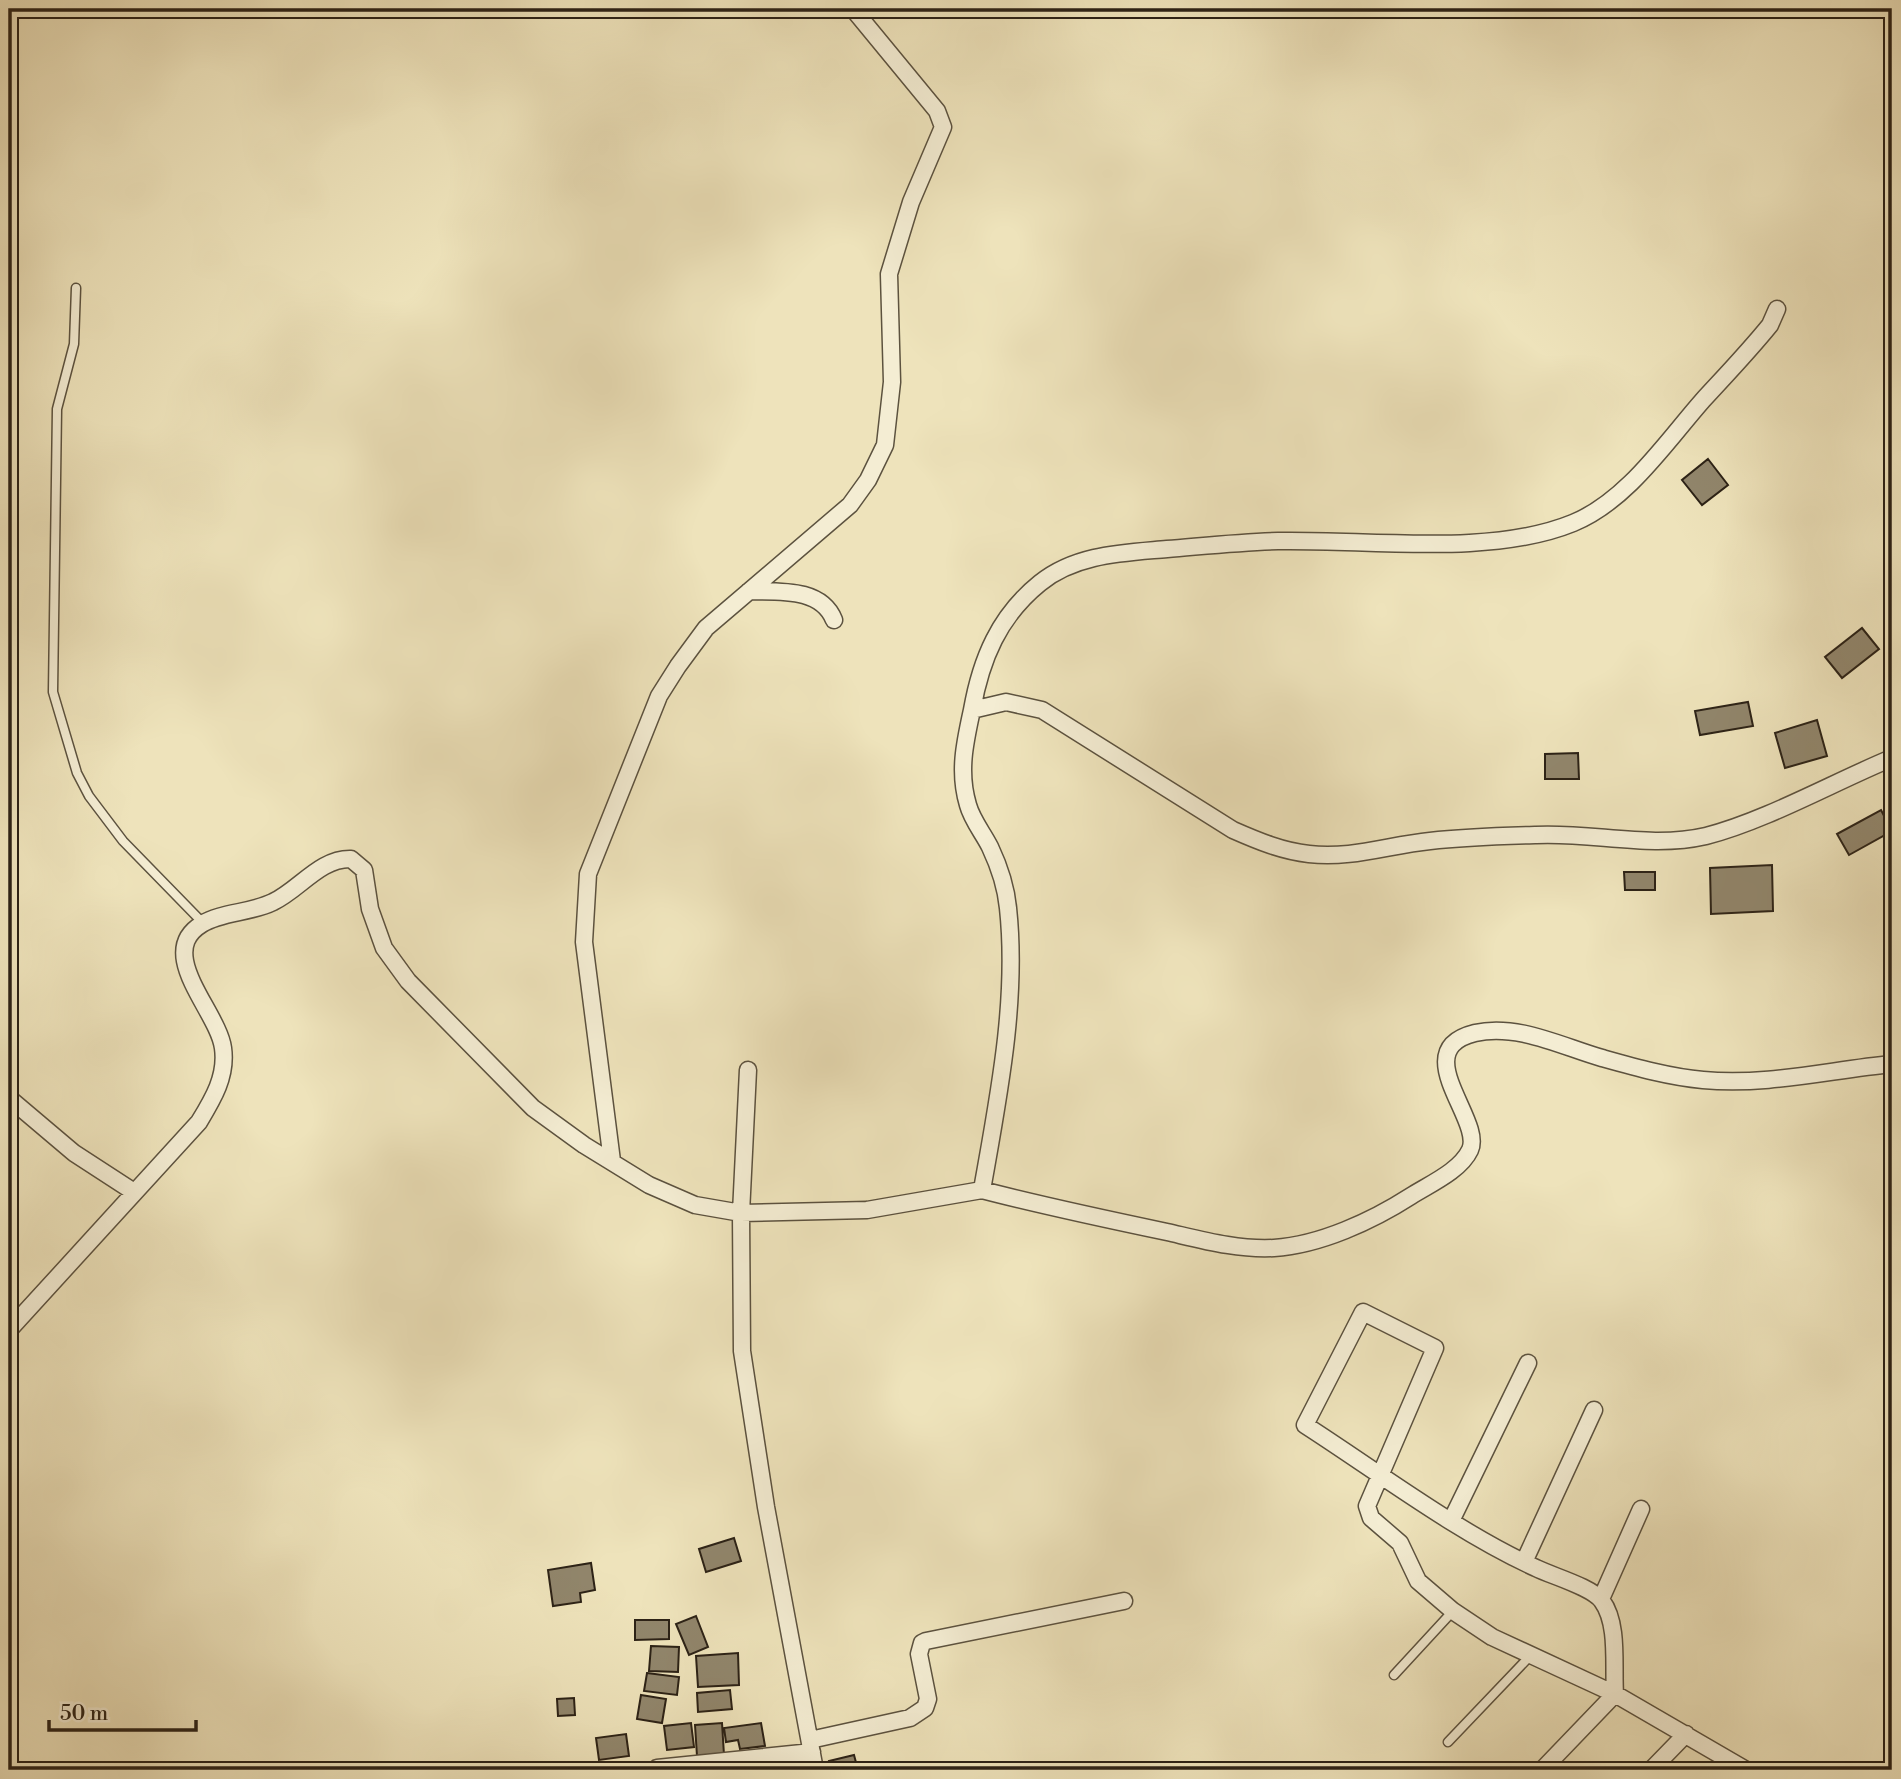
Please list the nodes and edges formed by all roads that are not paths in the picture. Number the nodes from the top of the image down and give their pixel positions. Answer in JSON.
{"nodes":[{"id":1,"x":853,"y":9,"type":"edge"},
{"id":2,"x":76,"y":288,"type":"dead end"},
{"id":3,"x":1777,"y":309,"type":"dead end"},
{"id":4,"x":749,"y":591,"type":"junction"},
{"id":5,"x":834,"y":620,"type":"dead end"},
{"id":6,"x":972,"y":710,"type":"junction"},
{"id":7,"x":1892,"y":758,"type":"edge"},
{"id":8,"x":203,"y":923,"type":"junction"},
{"id":9,"x":1892,"y":1064,"type":"edge"},
{"id":10,"x":748,"y":1070,"type":"dead end"},
{"id":11,"x":9,"y":1098,"type":"edge"},
{"id":12,"x":612,"y":1161,"type":"junction"},
{"id":13,"x":982,"y":1190,"type":"junction"},
{"id":14,"x":134,"y":1192,"type":"junction"},
{"id":15,"x":741,"y":1213,"type":"junction"},
{"id":16,"x":9,"y":1330,"type":"edge"},
{"id":17,"x":1528,"y":1363,"type":"dead end"},
{"id":18,"x":1594,"y":1410,"type":"dead end"},
{"id":19,"x":1379,"y":1473,"type":"junction"},
{"id":20,"x":1641,"y":1509,"type":"dead end"},
{"id":21,"x":1452,"y":1519,"type":"junction"},
{"id":22,"x":1524,"y":1562,"type":"junction"},
{"id":23,"x":1601,"y":1599,"type":"junction"},
{"id":24,"x":1124,"y":1601,"type":"dead end"},
{"id":25,"x":1452,"y":1611,"type":"junction"},
{"id":26,"x":1531,"y":1655,"type":"junction"},
{"id":27,"x":1394,"y":1675,"type":"dead end"},
{"id":28,"x":1615,"y":1694,"type":"junction"},
{"id":29,"x":1686,"y":1734,"type":"junction"},
{"id":30,"x":1448,"y":1741,"type":"dead end"},
{"id":31,"x":811,"y":1746,"type":"junction"},
{"id":32,"x":657,"y":1768,"type":"dead end"},
{"id":33,"x":815,"y":1770,"type":"edge"},
{"id":34,"x":1542,"y":1770,"type":"edge"},
{"id":35,"x":1651,"y":1770,"type":"edge"},
{"id":36,"x":1746,"y":1770,"type":"edge"}],
"edges":[{"from":1,"to":4,"type":"street"},
{"from":2,"to":8,"type":"lane"},
{"from":3,"to":6,"type":"street"},
{"from":4,"to":5,"type":"street"},
{"from":4,"to":12,"type":"street"},
{"from":6,"to":7,"type":"street"},
{"from":6,"to":13,"type":"street"},
{"from":8,"to":12,"type":"street"},
{"from":8,"to":14,"type":"street"},
{"from":9,"to":13,"type":"street"},
{"from":10,"to":15,"type":"street"},
{"from":11,"to":14,"type":"street"},
{"from":12,"to":15,"type":"street"},
{"from":13,"to":15,"type":"street"},
{"from":14,"to":16,"type":"street"},
{"from":15,"to":31,"type":"street"},
{"from":17,"to":21,"type":"street"},
{"from":18,"to":22,"type":"street"},
{"from":19,"to":19,"type":"street"},
{"from":19,"to":21,"type":"street"},
{"from":19,"to":25,"type":"street"},
{"from":20,"to":23,"type":"street"},
{"from":21,"to":22,"type":"street"},
{"from":22,"to":23,"type":"street"},
{"from":23,"to":28,"type":"street"},
{"from":24,"to":31,"type":"street"},
{"from":25,"to":26,"type":"street"},
{"from":25,"to":27,"type":"lane"},
{"from":26,"to":28,"type":"street"},
{"from":26,"to":30,"type":"lane"},
{"from":28,"to":29,"type":"street"},
{"from":28,"to":34,"type":"street"},
{"from":29,"to":35,"type":"street"},
{"from":29,"to":36,"type":"street"},
{"from":31,"to":32,"type":"street"},
{"from":31,"to":33,"type":"street"}]}
